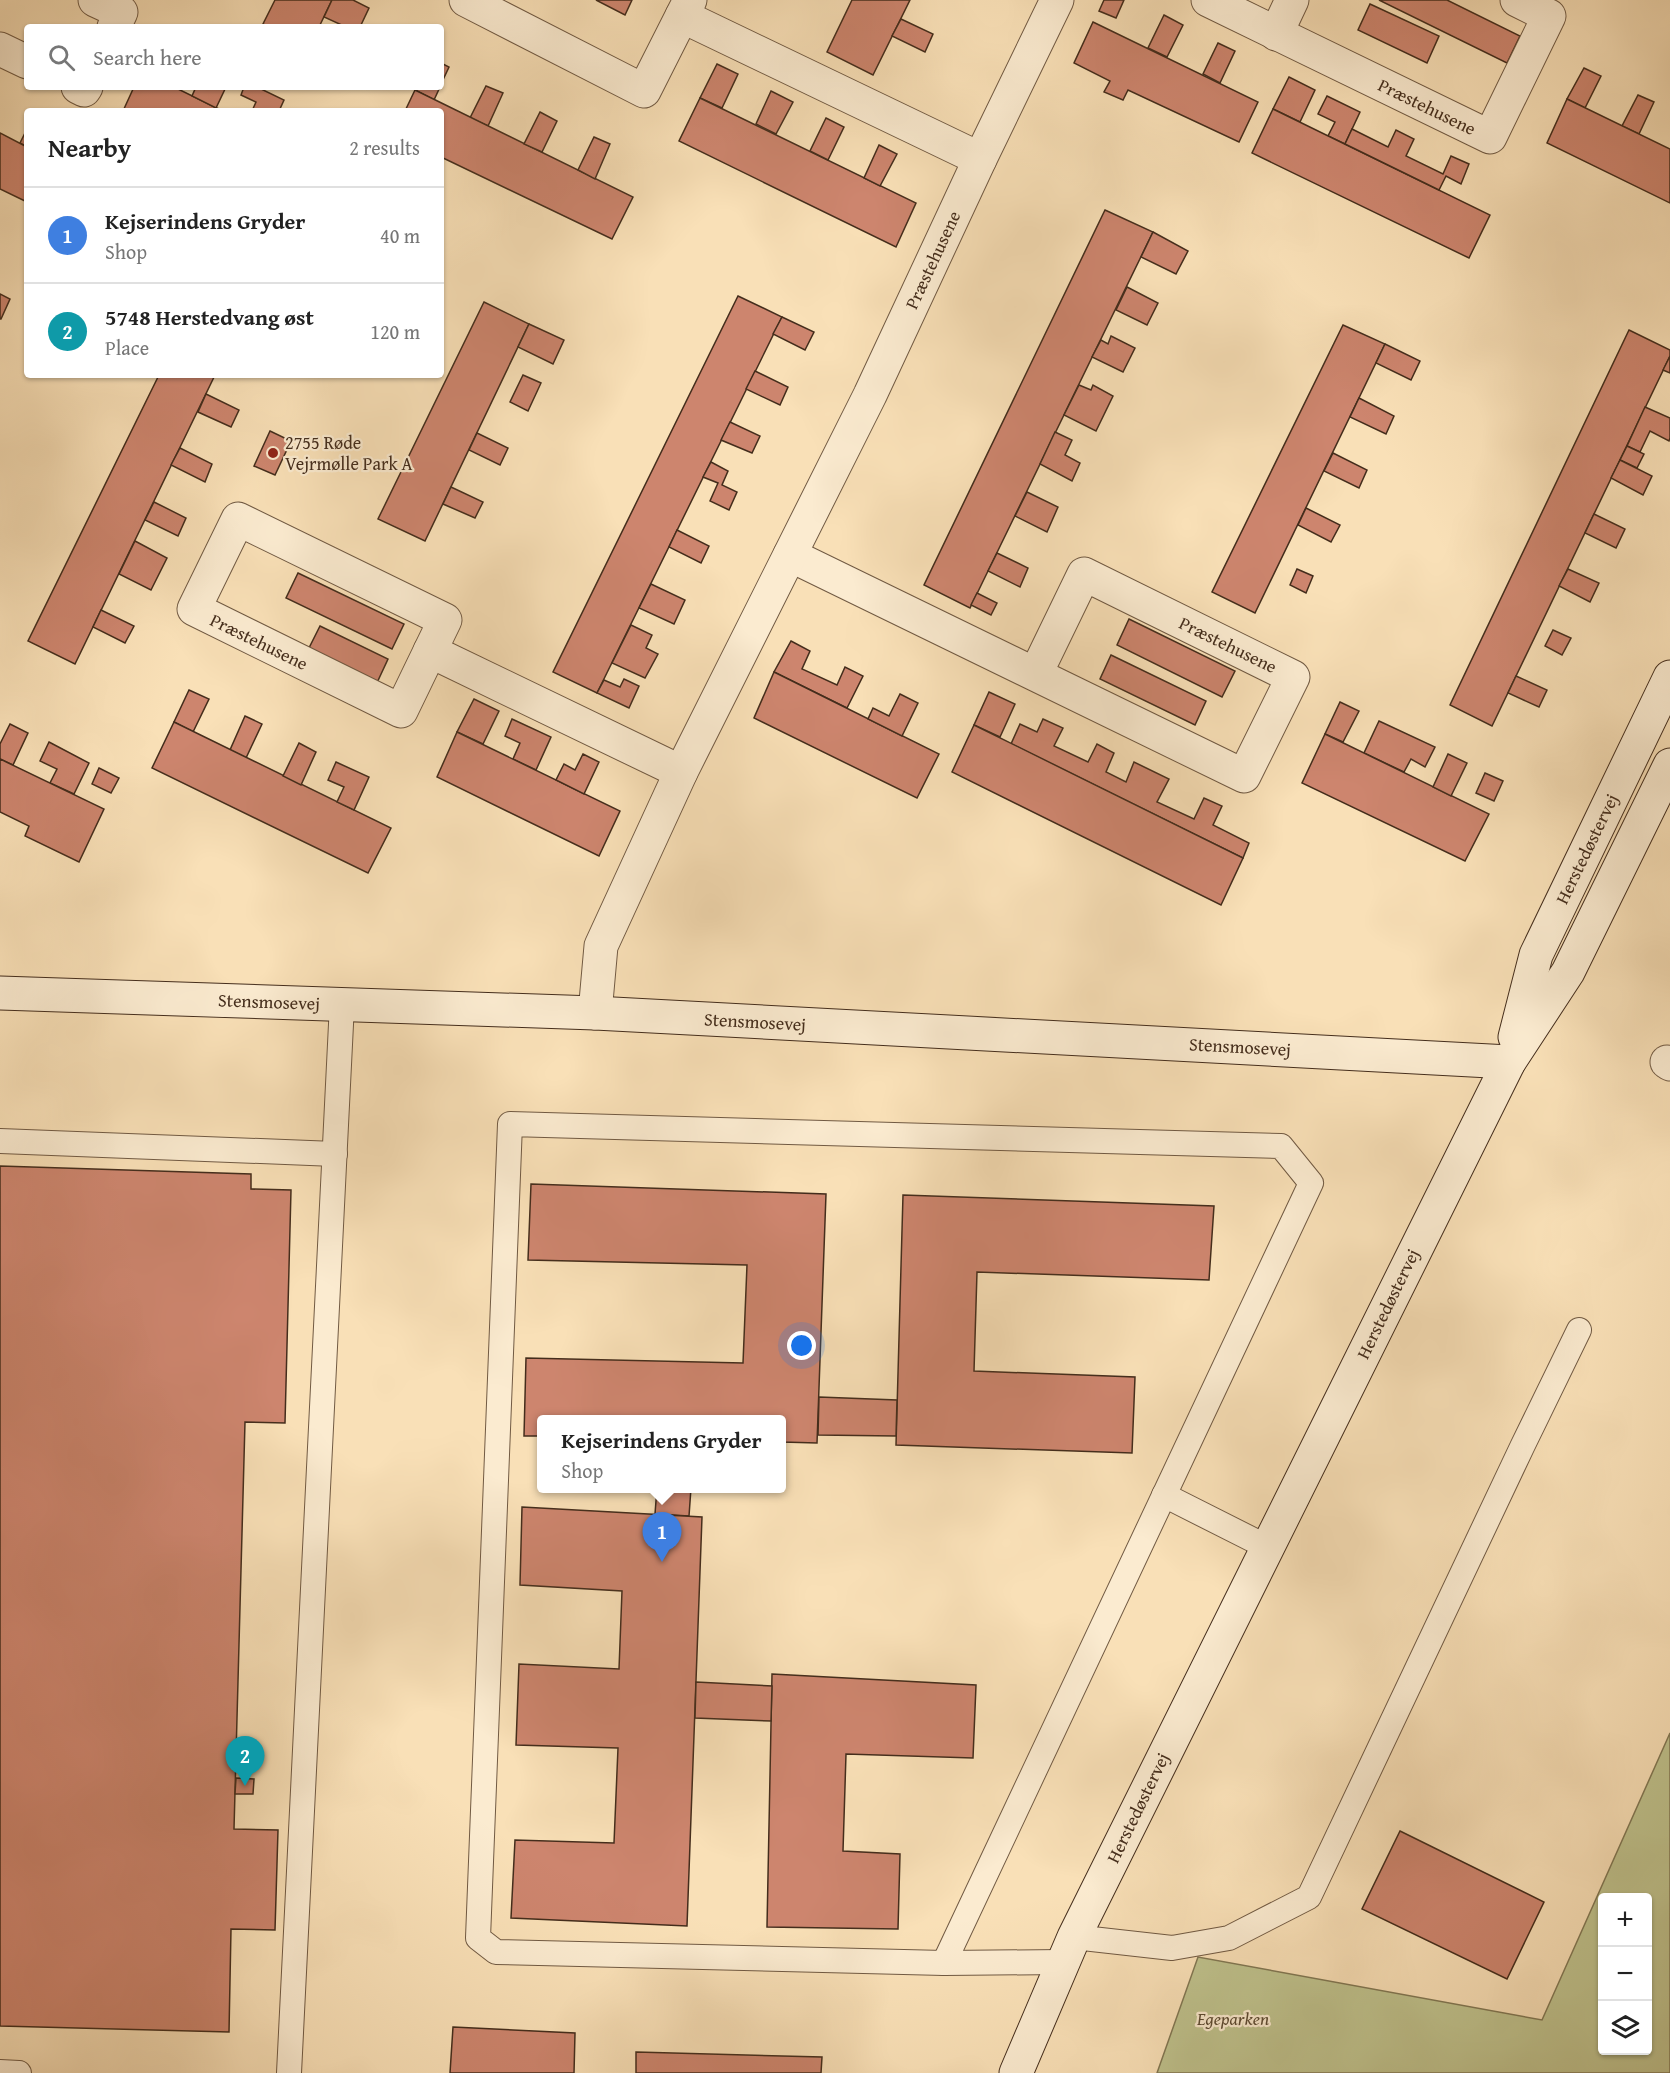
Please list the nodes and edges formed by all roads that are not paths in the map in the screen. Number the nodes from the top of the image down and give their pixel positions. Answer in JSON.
{"nodes":[{"id":1,"x":95,"y":0,"type":"edge"},
{"id":2,"x":466,"y":0,"type":"edge"},
{"id":3,"x":1057,"y":0,"type":"edge"},
{"id":4,"x":1208,"y":0,"type":"edge"},
{"id":5,"x":1292,"y":0,"type":"edge"},
{"id":6,"x":1517,"y":0,"type":"edge"},
{"id":7,"x":686,"y":8,"type":"edge"},
{"id":8,"x":115,"y":24,"type":"edge"},
{"id":9,"x":1276,"y":34,"type":"junction"},
{"id":10,"x":0,"y":49,"type":"edge"},
{"id":11,"x":24,"y":61,"type":"edge"},
{"id":12,"x":980,"y":159,"type":"junction"},
{"id":13,"x":790,"y":555,"type":"junction"},
{"id":14,"x":430,"y":651,"type":"junction"},
{"id":15,"x":1036,"y":673,"type":"junction"},
{"id":16,"x":1670,"y":677,"type":"edge"},
{"id":17,"x":1670,"y":765,"type":"edge"},
{"id":18,"x":681,"y":772,"type":"junction"},
{"id":19,"x":0,"y":993,"type":"edge"},
{"id":20,"x":342,"y":1004,"type":"junction"},
{"id":21,"x":595,"y":1013,"type":"junction"},
{"id":22,"x":1509,"y":1062,"type":"junction"},
{"id":23,"x":0,"y":1141,"type":"edge"},
{"id":24,"x":335,"y":1154,"type":"junction"},
{"id":25,"x":1579,"y":1330,"type":"dead end"},
{"id":26,"x":1164,"y":1495,"type":"junction"},
{"id":27,"x":1267,"y":1547,"type":"junction"},
{"id":28,"x":1068,"y":1949,"type":"junction"},
{"id":29,"x":944,"y":1962,"type":"junction"},
{"id":30,"x":0,"y":2072,"type":"edge"},
{"id":31,"x":19,"y":2073,"type":"edge"},
{"id":32,"x":289,"y":2073,"type":"edge"},
{"id":33,"x":1016,"y":2073,"type":"edge"}],
"edges":[{"from":1,"to":8,"type":"street"},
{"from":2,"to":7,"type":"street"},
{"from":3,"to":12,"type":"street","name":"Præstehusene"},
{"from":4,"to":9,"type":"street","name":"Præstehusene"},
{"from":5,"to":9,"type":"street"},
{"from":6,"to":9,"type":"street","name":"Præstehusene"},
{"from":7,"to":12,"type":"street"},
{"from":10,"to":11,"type":"street"},
{"from":12,"to":13,"type":"street","name":"Præstehusene"},
{"from":13,"to":15,"type":"street","name":"Præstehusene"},
{"from":13,"to":18,"type":"street","name":"Præstehusene"},
{"from":14,"to":14,"type":"street","name":"Præstehusene"},
{"from":14,"to":18,"type":"street"},
{"from":15,"to":15,"type":"street","name":"Præstehusene"},
{"from":16,"to":22,"type":"street","name":"Herstedøstervej"},
{"from":17,"to":22,"type":"street","name":"Herstedøstervej"},
{"from":18,"to":21,"type":"street","name":"Præstehusene"},
{"from":19,"to":20,"type":"street","name":"Stensmosevej"},
{"from":20,"to":21,"type":"street","name":"Stensmosevej"},
{"from":20,"to":24,"type":"lane"},
{"from":21,"to":22,"type":"street","name":"Stensmosevej"},
{"from":22,"to":27,"type":"street","name":"Herstedøstervej"},
{"from":23,"to":24,"type":"lane"},
{"from":24,"to":32,"type":"lane"},
{"from":25,"to":28,"type":"lane"},
{"from":26,"to":27,"type":"lane"},
{"from":26,"to":29,"type":"lane"},
{"from":26,"to":29,"type":"lane"},
{"from":27,"to":28,"type":"street","name":"Herstedøstervej"},
{"from":28,"to":29,"type":"lane"},
{"from":28,"to":33,"type":"street","name":"Herstedøstervej"},
{"from":30,"to":31,"type":"lane"}]}
